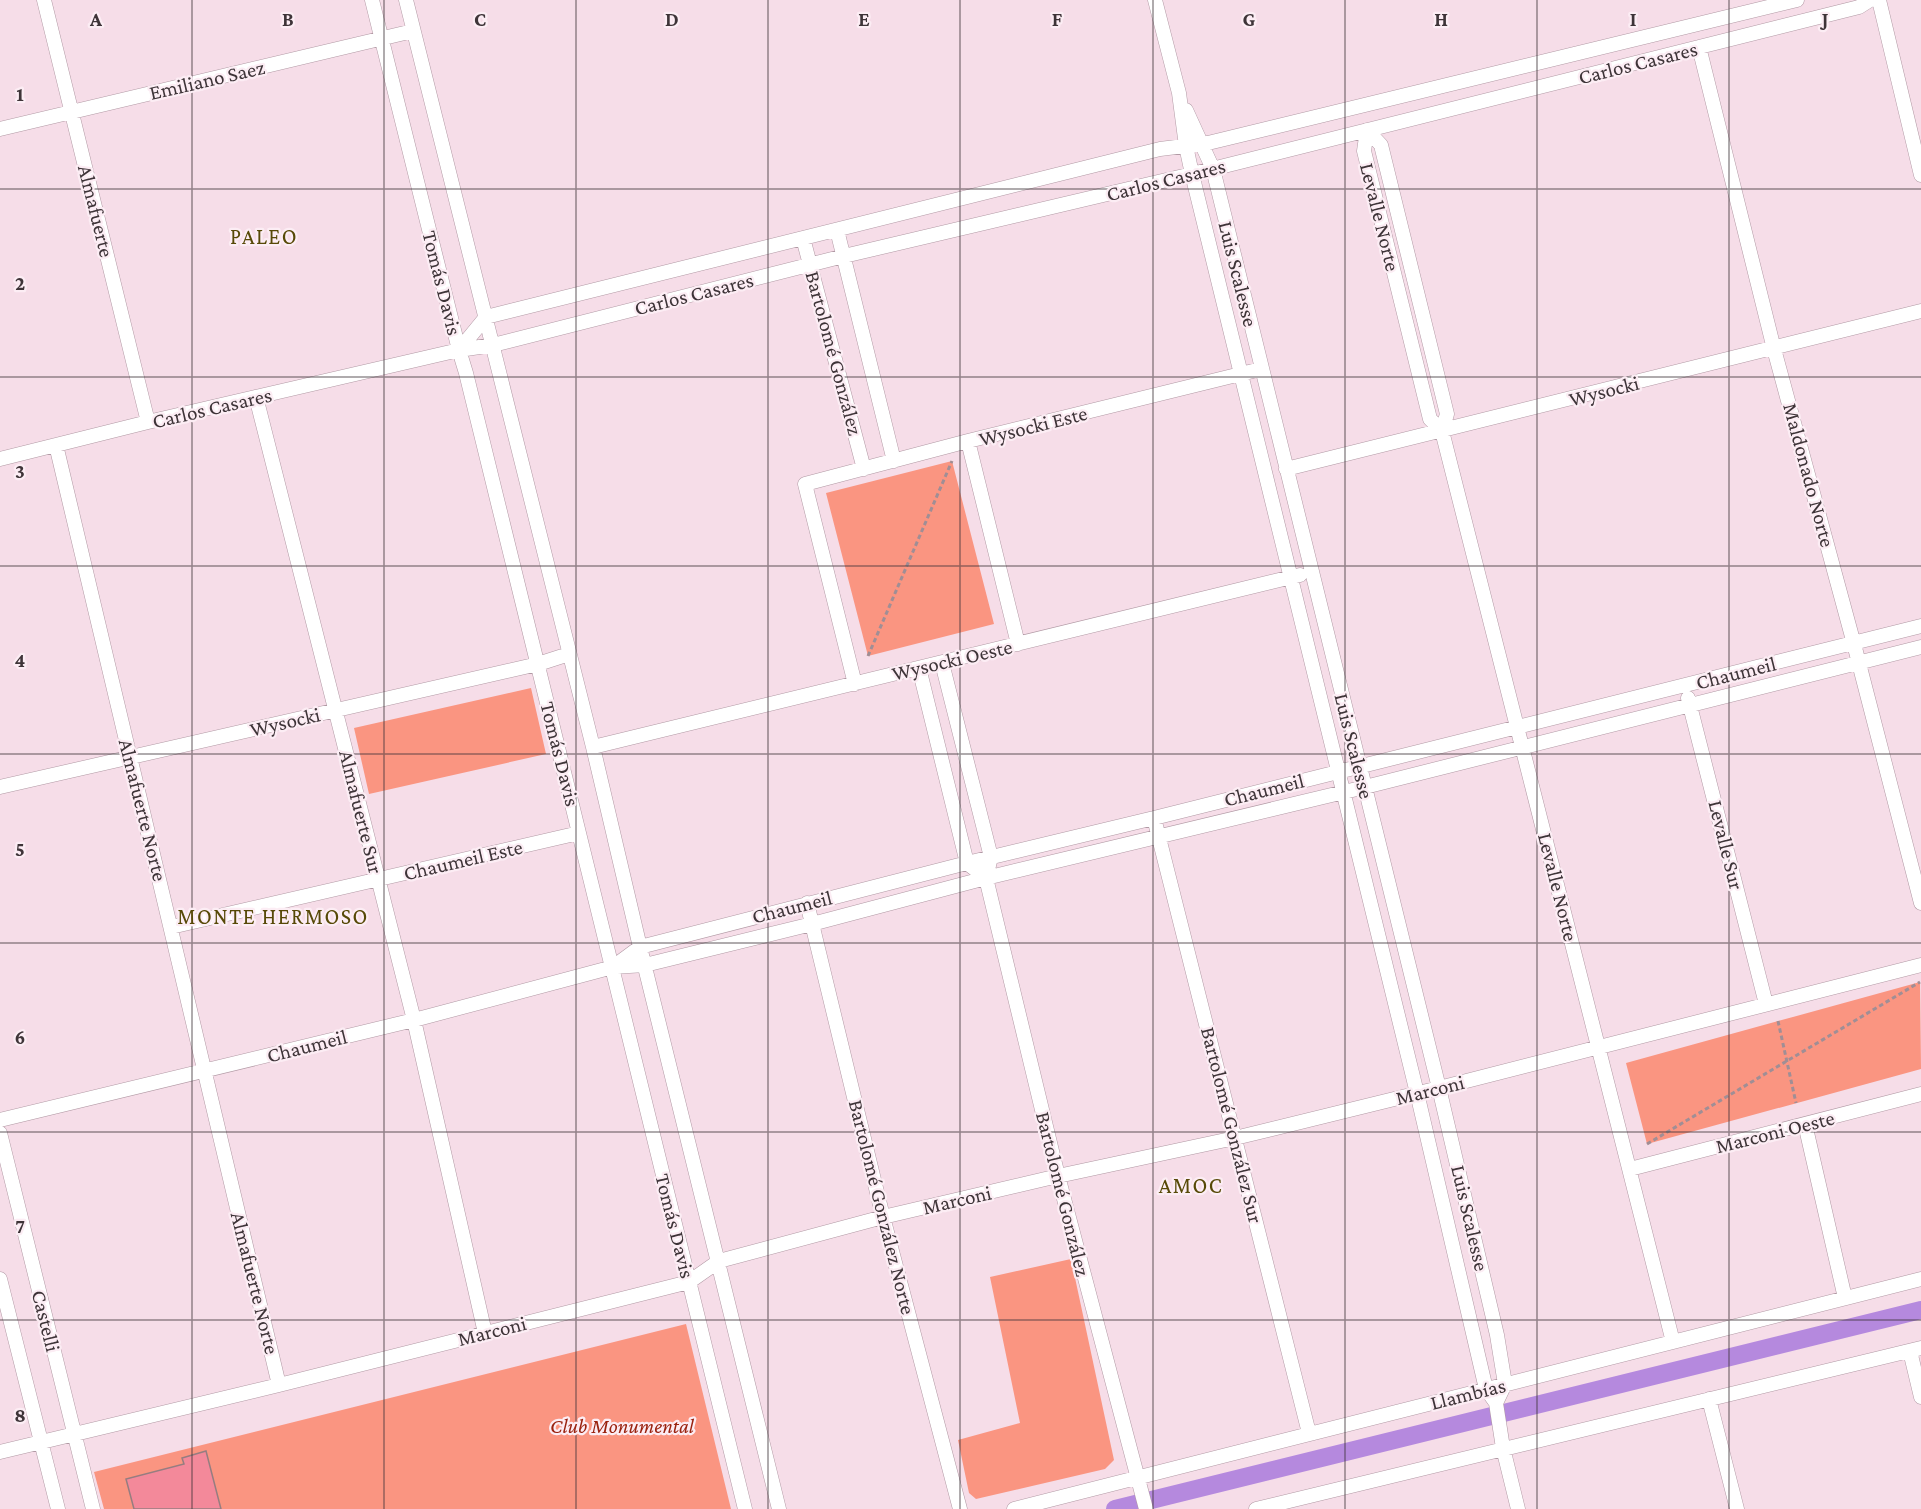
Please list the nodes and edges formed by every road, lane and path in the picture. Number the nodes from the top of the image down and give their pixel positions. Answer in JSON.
{"nodes":[{"id":1,"x":44,"y":0,"type":"edge"},
{"id":2,"x":372,"y":0,"type":"edge"},
{"id":3,"x":406,"y":0,"type":"edge"},
{"id":4,"x":1155,"y":0,"type":"edge"},
{"id":5,"x":1797,"y":0,"type":"edge"},
{"id":6,"x":1870,"y":0,"type":"edge"},
{"id":7,"x":1879,"y":0,"type":"edge"},
{"id":8,"x":413,"y":31,"type":"junction"},
{"id":9,"x":381,"y":39,"type":"junction"},
{"id":10,"x":1700,"y":47,"type":"junction"},
{"id":11,"x":1179,"y":93,"type":"junction"},
{"id":12,"x":71,"y":112,"type":"junction"},
{"id":13,"x":0,"y":129,"type":"edge"},
{"id":14,"x":1367,"y":130,"type":"junction"},
{"id":15,"x":1200,"y":144,"type":"junction"},
{"id":16,"x":1186,"y":146,"type":"junction"},
{"id":17,"x":1213,"y":169,"type":"junction"},
{"id":18,"x":1192,"y":174,"type":"junction"},
{"id":19,"x":1921,"y":175,"type":"edge"},
{"id":20,"x":837,"y":230,"type":"junction"},
{"id":21,"x":803,"y":238,"type":"junction"},
{"id":22,"x":844,"y":256,"type":"junction"},
{"id":23,"x":811,"y":264,"type":"junction"},
{"id":24,"x":1921,"y":312,"type":"edge"},
{"id":25,"x":486,"y":317,"type":"junction"},
{"id":26,"x":493,"y":345,"type":"junction"},
{"id":27,"x":1774,"y":349,"type":"junction"},
{"id":28,"x":459,"y":350,"type":"junction"},
{"id":29,"x":1262,"y":369,"type":"junction"},
{"id":30,"x":1242,"y":375,"type":"junction"},
{"id":31,"x":256,"y":397,"type":"junction"},
{"id":32,"x":148,"y":422,"type":"junction"},
{"id":33,"x":1442,"y":431,"type":"junction"},
{"id":34,"x":968,"y":441,"type":"junction"},
{"id":35,"x":56,"y":445,"type":"junction"},
{"id":36,"x":0,"y":459,"type":"edge"},
{"id":37,"x":894,"y":461,"type":"junction"},
{"id":38,"x":952,"y":461,"type":"dead end"},
{"id":39,"x":864,"y":469,"type":"junction"},
{"id":40,"x":1286,"y":469,"type":"junction"},
{"id":41,"x":1311,"y":573,"type":"junction"},
{"id":42,"x":1292,"y":577,"type":"junction"},
{"id":43,"x":1921,"y":626,"type":"edge"},
{"id":44,"x":1854,"y":644,"type":"junction"},
{"id":45,"x":1018,"y":645,"type":"junction"},
{"id":46,"x":1921,"y":648,"type":"edge"},
{"id":47,"x":569,"y":654,"type":"junction"},
{"id":48,"x":868,"y":656,"type":"dead end"},
{"id":49,"x":942,"y":663,"type":"junction"},
{"id":50,"x":538,"y":664,"type":"junction"},
{"id":51,"x":1859,"y":664,"type":"junction"},
{"id":52,"x":919,"y":668,"type":"junction"},
{"id":53,"x":855,"y":684,"type":"junction"},
{"id":54,"x":1685,"y":686,"type":"junction"},
{"id":55,"x":1690,"y":705,"type":"junction"},
{"id":56,"x":336,"y":711,"type":"junction"},
{"id":57,"x":1517,"y":727,"type":"junction"},
{"id":58,"x":593,"y":747,"type":"junction"},
{"id":59,"x":1522,"y":748,"type":"junction"},
{"id":60,"x":130,"y":758,"type":"junction"},
{"id":61,"x":1359,"y":767,"type":"junction"},
{"id":62,"x":1338,"y":771,"type":"junction"},
{"id":63,"x":0,"y":786,"type":"edge"},
{"id":64,"x":1365,"y":787,"type":"junction"},
{"id":65,"x":1342,"y":792,"type":"junction"},
{"id":66,"x":1154,"y":818,"type":"junction"},
{"id":67,"x":579,"y":833,"type":"junction"},
{"id":68,"x":1161,"y":837,"type":"junction"},
{"id":69,"x":991,"y":857,"type":"junction"},
{"id":70,"x":967,"y":862,"type":"junction"},
{"id":71,"x":986,"y":878,"type":"junction"},
{"id":72,"x":378,"y":879,"type":"junction"},
{"id":73,"x":807,"y":903,"type":"junction"},
{"id":74,"x":1921,"y":903,"type":"edge"},
{"id":75,"x":812,"y":924,"type":"junction"},
{"id":76,"x":171,"y":927,"type":"junction"},
{"id":77,"x":640,"y":947,"type":"junction"},
{"id":78,"x":645,"y":965,"type":"junction"},
{"id":79,"x":1921,"y":965,"type":"edge"},
{"id":80,"x":613,"y":967,"type":"junction"},
{"id":81,"x":1920,"y":982,"type":"edge"},
{"id":82,"x":1766,"y":1004,"type":"junction"},
{"id":83,"x":414,"y":1020,"type":"junction"},
{"id":84,"x":1778,"y":1021,"type":"dead end"},
{"id":85,"x":1599,"y":1047,"type":"junction"},
{"id":86,"x":1787,"y":1061,"type":"junction"},
{"id":87,"x":204,"y":1071,"type":"junction"},
{"id":88,"x":1439,"y":1088,"type":"junction"},
{"id":89,"x":1417,"y":1094,"type":"junction"},
{"id":90,"x":1921,"y":1094,"type":"edge"},
{"id":91,"x":1796,"y":1103,"type":"dead end"},
{"id":92,"x":0,"y":1120,"type":"edge"},
{"id":93,"x":1805,"y":1124,"type":"junction"},
{"id":94,"x":0,"y":1132,"type":"edge"},
{"id":95,"x":1235,"y":1138,"type":"junction"},
{"id":96,"x":1647,"y":1144,"type":"dead end"},
{"id":97,"x":1630,"y":1169,"type":"junction"},
{"id":98,"x":1058,"y":1176,"type":"junction"},
{"id":99,"x":883,"y":1217,"type":"junction"},
{"id":100,"x":719,"y":1260,"type":"junction"},
{"id":101,"x":0,"y":1279,"type":"edge"},
{"id":102,"x":1921,"y":1279,"type":"edge"},
{"id":103,"x":689,"y":1282,"type":"junction"},
{"id":104,"x":1845,"y":1298,"type":"junction"},
{"id":105,"x":485,"y":1333,"type":"junction"},
{"id":106,"x":1673,"y":1342,"type":"junction"},
{"id":107,"x":1916,"y":1349,"type":"edge"},
{"id":108,"x":1505,"y":1384,"type":"junction"},
{"id":109,"x":279,"y":1385,"type":"junction"},
{"id":110,"x":1486,"y":1389,"type":"junction"},
{"id":111,"x":1921,"y":1397,"type":"edge"},
{"id":112,"x":1709,"y":1399,"type":"junction"},
{"id":113,"x":1496,"y":1403,"type":"junction"},
{"id":114,"x":1309,"y":1433,"type":"junction"},
{"id":115,"x":74,"y":1434,"type":"junction"},
{"id":116,"x":41,"y":1442,"type":"junction"},
{"id":117,"x":1503,"y":1448,"type":"junction"},
{"id":118,"x":0,"y":1452,"type":"edge"},
{"id":119,"x":1137,"y":1479,"type":"junction"},
{"id":120,"x":58,"y":1509,"type":"edge"},
{"id":121,"x":93,"y":1509,"type":"edge"},
{"id":122,"x":745,"y":1509,"type":"edge"},
{"id":123,"x":779,"y":1509,"type":"edge"},
{"id":124,"x":960,"y":1509,"type":"edge"},
{"id":125,"x":1014,"y":1509,"type":"edge"},
{"id":126,"x":1146,"y":1509,"type":"edge"},
{"id":127,"x":1256,"y":1509,"type":"edge"},
{"id":128,"x":1518,"y":1509,"type":"edge"},
{"id":129,"x":1737,"y":1509,"type":"edge"}],
"edges":[{"from":1,"to":12,"type":"street","name":"Almafuerte"},
{"from":2,"to":9,"type":"street","name":"Tomás Davis"},
{"from":3,"to":8,"type":"street","name":"Tomás Davis"},
{"from":4,"to":11,"type":"street","name":"Luis Scalesse"},
{"from":5,"to":15,"type":"street","name":"Carlos Casares"},
{"from":6,"to":10,"type":"street","name":"Carlos Casares"},
{"from":7,"to":19,"type":"street"},
{"from":8,"to":9,"type":"street","name":"Emiliano Saez"},
{"from":8,"to":25,"type":"street","name":"Tomás Davis"},
{"from":9,"to":12,"type":"street","name":"Emiliano Saez"},
{"from":9,"to":28,"type":"street","name":"Tomás Davis"},
{"from":10,"to":14,"type":"street","name":"Carlos Casares"},
{"from":10,"to":27,"type":"street","name":"Maldonado Norte"},
{"from":11,"to":15,"type":"street","name":"Luis Scalesse"},
{"from":11,"to":16,"type":"street","name":"Luis Scalesse"},
{"from":12,"to":13,"type":"street","name":"Emiliano Saez"},
{"from":12,"to":32,"type":"street","name":"Almafuerte"},
{"from":14,"to":17,"type":"street","name":"Carlos Casares"},
{"from":14,"to":33,"type":"street","name":"Levalle Norte"},
{"from":15,"to":16,"type":"street","name":"Carlos Casares"},
{"from":15,"to":17,"type":"street","name":"Luis Scalesse"},
{"from":16,"to":18,"type":"street","name":"Luis Scalesse"},
{"from":16,"to":20,"type":"street","name":"Carlos Casares"},
{"from":17,"to":18,"type":"street","name":"Carlos Casares"},
{"from":17,"to":29,"type":"street","name":"Luis Scalesse"},
{"from":18,"to":22,"type":"street","name":"Carlos Casares"},
{"from":18,"to":30,"type":"street","name":"Luis Scalesse"},
{"from":20,"to":21,"type":"street","name":"Carlos Casares"},
{"from":20,"to":22,"type":"street","name":"Bartolomé González"},
{"from":21,"to":23,"type":"street","name":"Bartolomé González"},
{"from":21,"to":25,"type":"street","name":"Carlos Casares"},
{"from":22,"to":23,"type":"street","name":"Carlos Casares"},
{"from":22,"to":37,"type":"street","name":"Bartolomé González"},
{"from":23,"to":26,"type":"street","name":"Carlos Casares"},
{"from":23,"to":39,"type":"street","name":"Bartolomé González"},
{"from":24,"to":27,"type":"street","name":"Wysocki"},
{"from":25,"to":26,"type":"street","name":"Tomás Davis"},
{"from":25,"to":28,"type":"street"},
{"from":26,"to":28,"type":"street","name":"Carlos Casares"},
{"from":26,"to":47,"type":"street","name":"Tomás Davis"},
{"from":27,"to":33,"type":"street","name":"Wysocki"},
{"from":27,"to":44,"type":"street","name":"Maldonado Norte"},
{"from":28,"to":31,"type":"street","name":"Carlos Casares"},
{"from":28,"to":50,"type":"street","name":"Tomás Davis"},
{"from":29,"to":30,"type":"street","name":"Wysocki Este"},
{"from":29,"to":40,"type":"street","name":"Luis Scalesse"},
{"from":30,"to":34,"type":"street","name":"Wysocki Este"},
{"from":30,"to":42,"type":"street","name":"Luis Scalesse"},
{"from":31,"to":32,"type":"street","name":"Carlos Casares"},
{"from":31,"to":56,"type":"street","name":"Almafuerte Sur"},
{"from":32,"to":35,"type":"street","name":"Carlos Casares"},
{"from":33,"to":40,"type":"street","name":"Wysocki"},
{"from":33,"to":57,"type":"street","name":"Levalle Norte"},
{"from":34,"to":37,"type":"street","name":"Wysocki Este"},
{"from":34,"to":45,"type":"street"},
{"from":35,"to":36,"type":"street","name":"Carlos Casares"},
{"from":35,"to":60,"type":"street","name":"Almafuerte Norte"},
{"from":37,"to":39,"type":"street","name":"Wysocki Este"},
{"from":38,"to":48,"type":"path"},
{"from":39,"to":53,"type":"street","name":"Wysocki Este"},
{"from":40,"to":41,"type":"street","name":"Luis Scalesse"},
{"from":41,"to":42,"type":"street","name":"Wysocki Oeste"},
{"from":41,"to":61,"type":"street","name":"Luis Scalesse"},
{"from":42,"to":45,"type":"street","name":"Wysocki Oeste"},
{"from":42,"to":62,"type":"street","name":"Luis Scalesse"},
{"from":43,"to":44,"type":"street","name":"Chaumeil"},
{"from":44,"to":51,"type":"street","name":"Maldonado Norte"},
{"from":44,"to":54,"type":"street","name":"Chaumeil"},
{"from":45,"to":49,"type":"street","name":"Wysocki Oeste"},
{"from":46,"to":51,"type":"street","name":"Chaumeil"},
{"from":47,"to":50,"type":"street","name":"Wysocki"},
{"from":47,"to":58,"type":"street","name":"Tomás Davis"},
{"from":49,"to":52,"type":"street","name":"Wysocki Oeste"},
{"from":49,"to":69,"type":"street","name":"Bartolomé González"},
{"from":50,"to":56,"type":"street","name":"Wysocki"},
{"from":50,"to":67,"type":"street","name":"Tomás Davis"},
{"from":51,"to":55,"type":"street","name":"Chaumeil"},
{"from":51,"to":74,"type":"street","name":"Maldonado Norte"},
{"from":52,"to":53,"type":"street","name":"Wysocki Oeste"},
{"from":52,"to":70,"type":"street"},
{"from":53,"to":58,"type":"street","name":"Wysocki Oeste"},
{"from":54,"to":55,"type":"street","name":"Levalle Sur"},
{"from":54,"to":57,"type":"street","name":"Chaumeil"},
{"from":55,"to":59,"type":"street","name":"Chaumeil"},
{"from":55,"to":82,"type":"street","name":"Levalle Sur"},
{"from":56,"to":60,"type":"street","name":"Wysocki"},
{"from":56,"to":72,"type":"street","name":"Almafuerte Sur"},
{"from":57,"to":59,"type":"street","name":"Levalle Norte"},
{"from":57,"to":61,"type":"street","name":"Chaumeil"},
{"from":58,"to":77,"type":"street","name":"Tomás Davis"},
{"from":59,"to":64,"type":"street","name":"Chaumeil"},
{"from":59,"to":85,"type":"street","name":"Levalle Norte"},
{"from":60,"to":63,"type":"street","name":"Wysocki"},
{"from":60,"to":76,"type":"street","name":"Almafuerte Norte"},
{"from":61,"to":62,"type":"street","name":"Chaumeil"},
{"from":61,"to":64,"type":"street","name":"Luis Scalesse"},
{"from":62,"to":65,"type":"street","name":"Luis Scalesse"},
{"from":62,"to":66,"type":"street","name":"Chaumeil"},
{"from":64,"to":65,"type":"street","name":"Chaumeil"},
{"from":64,"to":88,"type":"street","name":"Luis Scalesse"},
{"from":65,"to":68,"type":"street","name":"Chaumeil"},
{"from":65,"to":89,"type":"street","name":"Luis Scalesse"},
{"from":66,"to":68,"type":"street","name":"Bartolomé González Sur"},
{"from":66,"to":69,"type":"street","name":"Chaumeil"},
{"from":67,"to":72,"type":"street","name":"Chaumeil Este"},
{"from":67,"to":80,"type":"street","name":"Tomás Davis"},
{"from":68,"to":71,"type":"street","name":"Chaumeil"},
{"from":68,"to":95,"type":"street","name":"Bartolomé González Sur"},
{"from":69,"to":70,"type":"street","name":"Chaumeil"},
{"from":69,"to":71,"type":"street","name":"Bartolomé González"},
{"from":70,"to":71,"type":"street"},
{"from":70,"to":73,"type":"street","name":"Chaumeil"},
{"from":71,"to":75,"type":"street","name":"Chaumeil"},
{"from":71,"to":98,"type":"street","name":"Bartolomé González"},
{"from":72,"to":76,"type":"street","name":"Chaumeil Este"},
{"from":72,"to":83,"type":"street","name":"Almafuerte Sur"},
{"from":73,"to":75,"type":"street","name":"Bartolomé González Norte"},
{"from":73,"to":77,"type":"street","name":"Chaumeil"},
{"from":75,"to":78,"type":"street","name":"Chaumeil"},
{"from":75,"to":99,"type":"street","name":"Bartolomé González Norte"},
{"from":76,"to":87,"type":"street","name":"Almafuerte Norte"},
{"from":77,"to":78,"type":"street","name":"Tomás Davis"},
{"from":77,"to":80,"type":"street","name":"Chaumeil"},
{"from":78,"to":80,"type":"street","name":"Chaumeil"},
{"from":78,"to":100,"type":"street","name":"Tomás Davis"},
{"from":79,"to":82,"type":"street","name":"Marconi"},
{"from":80,"to":83,"type":"street","name":"Chaumeil"},
{"from":80,"to":103,"type":"street","name":"Tomás Davis"},
{"from":81,"to":86,"type":"path"},
{"from":82,"to":85,"type":"street","name":"Marconi"},
{"from":83,"to":87,"type":"street","name":"Chaumeil"},
{"from":83,"to":105,"type":"street","name":"Almafuerte Sur"},
{"from":84,"to":86,"type":"path"},
{"from":85,"to":88,"type":"street","name":"Marconi"},
{"from":85,"to":97,"type":"street","name":"Levalle Norte"},
{"from":86,"to":91,"type":"path"},
{"from":86,"to":96,"type":"path"},
{"from":87,"to":92,"type":"street","name":"Chaumeil"},
{"from":87,"to":109,"type":"street","name":"Almafuerte Norte"},
{"from":88,"to":89,"type":"street","name":"Marconi"},
{"from":88,"to":108,"type":"street","name":"Luis Scalesse"},
{"from":89,"to":95,"type":"street","name":"Marconi"},
{"from":89,"to":110,"type":"street","name":"Luis Scalesse"},
{"from":90,"to":93,"type":"street","name":"Marconi Oeste"},
{"from":93,"to":97,"type":"street","name":"Marconi Oeste"},
{"from":93,"to":104,"type":"street"},
{"from":94,"to":115,"type":"street","name":"Castelli"},
{"from":95,"to":98,"type":"street","name":"Marconi"},
{"from":95,"to":114,"type":"street","name":"Bartolomé González Sur"},
{"from":97,"to":106,"type":"street","name":"Levalle Norte"},
{"from":98,"to":99,"type":"street","name":"Marconi"},
{"from":98,"to":119,"type":"street","name":"Bartolomé González"},
{"from":99,"to":100,"type":"street","name":"Marconi"},
{"from":99,"to":124,"type":"street","name":"Bartolomé González Norte"},
{"from":100,"to":103,"type":"street","name":"Marconi"},
{"from":100,"to":123,"type":"street","name":"Tomás Davis"},
{"from":101,"to":116,"type":"street","name":"Castelli"},
{"from":102,"to":104,"type":"street","name":"Llambías"},
{"from":103,"to":105,"type":"street","name":"Marconi"},
{"from":103,"to":122,"type":"street","name":"Tomás Davis"},
{"from":104,"to":106,"type":"street","name":"Llambías"},
{"from":105,"to":109,"type":"street","name":"Marconi"},
{"from":106,"to":108,"type":"street","name":"Llambías"},
{"from":107,"to":111,"type":"street"},
{"from":107,"to":112,"type":"street"},
{"from":108,"to":110,"type":"street","name":"Llambías"},
{"from":108,"to":113,"type":"street"},
{"from":109,"to":115,"type":"street","name":"Marconi"},
{"from":110,"to":113,"type":"street","name":"Luis Scalesse"},
{"from":110,"to":114,"type":"street","name":"Llambías"},
{"from":112,"to":117,"type":"street"},
{"from":112,"to":129,"type":"street"},
{"from":113,"to":117,"type":"street","name":"Luis Scalesse"},
{"from":114,"to":119,"type":"street","name":"Llambías"},
{"from":115,"to":116,"type":"street","name":"Marconi"},
{"from":115,"to":121,"type":"street","name":"Castelli"},
{"from":116,"to":118,"type":"street","name":"Marconi"},
{"from":116,"to":120,"type":"street","name":"Castelli"},
{"from":117,"to":127,"type":"street"},
{"from":117,"to":128,"type":"street","name":"Luis Scalesse"},
{"from":119,"to":125,"type":"street","name":"Llambías"},
{"from":119,"to":126,"type":"street","name":"Bartolomé González"}]}
